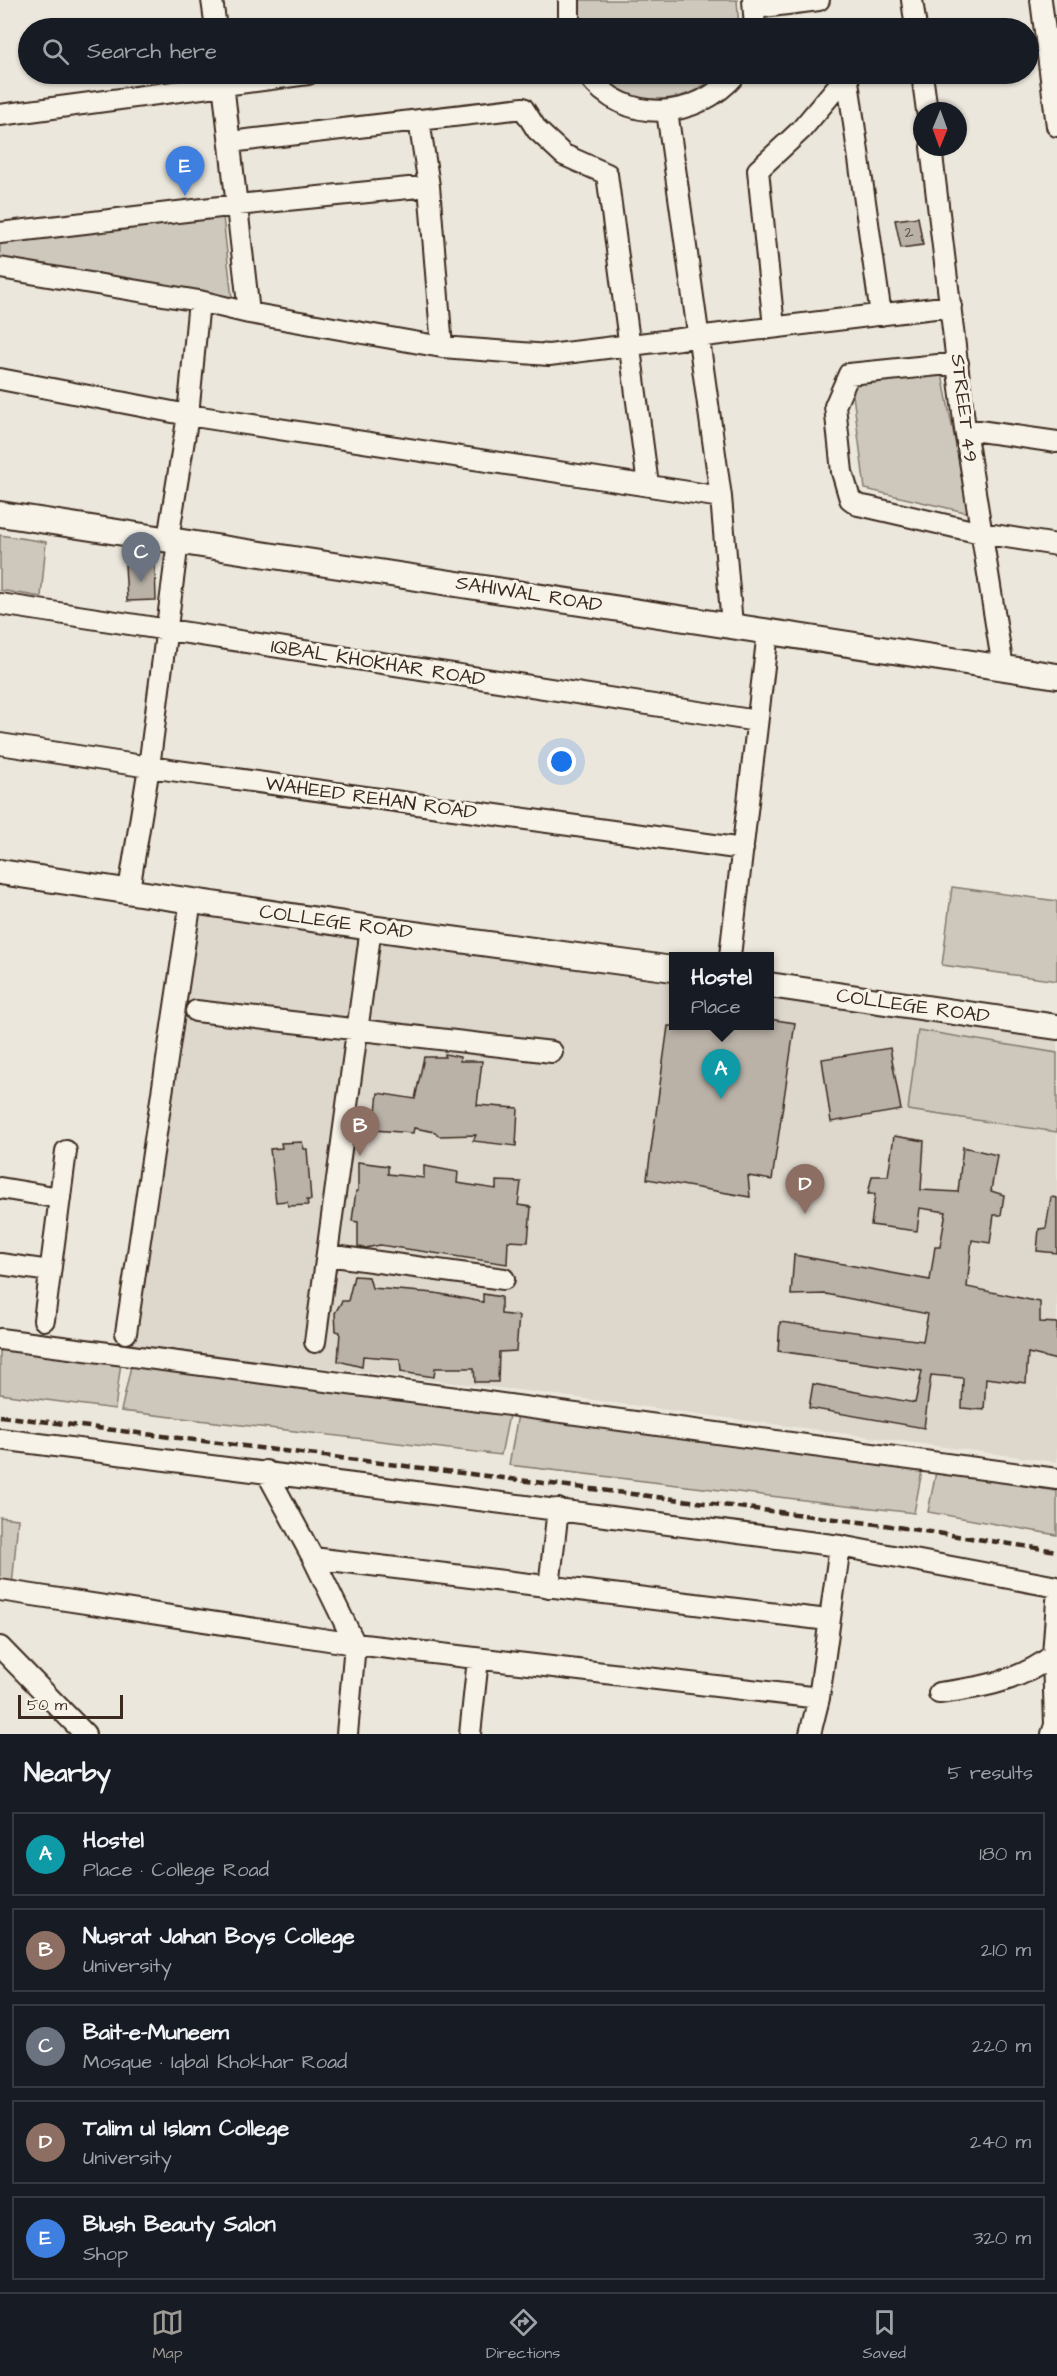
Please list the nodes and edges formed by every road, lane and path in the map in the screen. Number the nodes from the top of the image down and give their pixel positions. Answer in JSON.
{"nodes":[{"id":1,"x":212,"y":0,"type":"edge"},
{"id":2,"x":569,"y":0,"type":"edge"},
{"id":3,"x":819,"y":0,"type":"edge"},
{"id":4,"x":912,"y":0,"type":"edge"},
{"id":5,"x":1041,"y":0,"type":"edge"},
{"id":6,"x":754,"y":4,"type":"edge"},
{"id":7,"x":215,"y":18,"type":"edge"},
{"id":8,"x":569,"y":18,"type":"edge"},
{"id":9,"x":915,"y":18,"type":"edge"},
{"id":10,"x":198,"y":84,"type":"edge"},
{"id":11,"x":223,"y":84,"type":"edge"},
{"id":12,"x":596,"y":84,"type":"edge"},
{"id":13,"x":728,"y":84,"type":"edge"},
{"id":14,"x":841,"y":84,"type":"edge"},
{"id":15,"x":848,"y":84,"type":"edge"},
{"id":16,"x":923,"y":84,"type":"edge"},
{"id":17,"x":1055,"y":101,"type":"edge"},
{"id":18,"x":926,"y":102,"type":"edge"},
{"id":19,"x":667,"y":111,"type":"junction"},
{"id":20,"x":0,"y":115,"type":"edge"},
{"id":21,"x":419,"y":120,"type":"junction"},
{"id":22,"x":1057,"y":126,"type":"edge"},
{"id":23,"x":230,"y":142,"type":"junction"},
{"id":24,"x":932,"y":156,"type":"edge"},
{"id":25,"x":429,"y":186,"type":"junction"},
{"id":26,"x":237,"y":205,"type":"junction"},
{"id":27,"x":0,"y":233,"type":"edge"},
{"id":28,"x":0,"y":268,"type":"edge"},
{"id":29,"x":199,"y":301,"type":"junction"},
{"id":30,"x":951,"y":306,"type":"junction"},
{"id":31,"x":249,"y":314,"type":"junction"},
{"id":32,"x":881,"y":315,"type":"junction"},
{"id":33,"x":774,"y":327,"type":"junction"},
{"id":34,"x":697,"y":336,"type":"junction"},
{"id":35,"x":629,"y":346,"type":"junction"},
{"id":36,"x":442,"y":347,"type":"junction"},
{"id":37,"x":958,"y":363,"type":"junction"},
{"id":38,"x":0,"y":379,"type":"edge"},
{"id":39,"x":188,"y":414,"type":"junction"},
{"id":40,"x":965,"y":429,"type":"junction"},
{"id":41,"x":1057,"y":442,"type":"edge"},
{"id":42,"x":648,"y":485,"type":"junction"},
{"id":43,"x":721,"y":497,"type":"junction"},
{"id":44,"x":0,"y":514,"type":"edge"},
{"id":45,"x":981,"y":533,"type":"junction"},
{"id":46,"x":173,"y":540,"type":"junction"},
{"id":47,"x":1057,"y":545,"type":"edge"},
{"id":48,"x":0,"y":604,"type":"edge"},
{"id":49,"x":732,"y":625,"type":"junction"},
{"id":50,"x":167,"y":631,"type":"junction"},
{"id":51,"x":768,"y":632,"type":"junction"},
{"id":52,"x":1003,"y":668,"type":"junction"},
{"id":53,"x":1057,"y":676,"type":"edge"},
{"id":54,"x":757,"y":721,"type":"junction"},
{"id":55,"x":0,"y":744,"type":"edge"},
{"id":56,"x":149,"y":767,"type":"junction"},
{"id":57,"x":743,"y":849,"type":"junction"},
{"id":58,"x":0,"y":872,"type":"edge"},
{"id":59,"x":129,"y":890,"type":"junction"},
{"id":60,"x":191,"y":900,"type":"junction"},
{"id":61,"x":371,"y":928,"type":"junction"},
{"id":62,"x":731,"y":952,"type":"edge"},
{"id":63,"x":669,"y":968,"type":"edge"},
{"id":64,"x":774,"y":987,"type":"edge"},
{"id":65,"x":196,"y":1011,"type":"dead end"},
{"id":66,"x":1057,"y":1027,"type":"edge"},
{"id":67,"x":357,"y":1030,"type":"junction"},
{"id":68,"x":552,"y":1052,"type":"dead end"},
{"id":69,"x":66,"y":1151,"type":"dead end"},
{"id":70,"x":0,"y":1188,"type":"edge"},
{"id":71,"x":60,"y":1198,"type":"junction"},
{"id":72,"x":327,"y":1256,"type":"junction"},
{"id":73,"x":0,"y":1264,"type":"edge"},
{"id":74,"x":50,"y":1271,"type":"junction"},
{"id":75,"x":504,"y":1279,"type":"dead end"},
{"id":76,"x":44,"y":1320,"type":"dead end"},
{"id":77,"x":126,"y":1333,"type":"dead end"},
{"id":78,"x":0,"y":1339,"type":"edge"},
{"id":79,"x":315,"y":1341,"type":"dead end"},
{"id":80,"x":0,"y":1439,"type":"edge"},
{"id":81,"x":266,"y":1471,"type":"junction"},
{"id":82,"x":1057,"y":1479,"type":"edge"},
{"id":83,"x":558,"y":1509,"type":"junction"},
{"id":84,"x":840,"y":1546,"type":"junction"},
{"id":85,"x":314,"y":1558,"type":"junction"},
{"id":86,"x":549,"y":1587,"type":"junction"},
{"id":87,"x":1057,"y":1587,"type":"edge"},
{"id":88,"x":0,"y":1590,"type":"edge"},
{"id":89,"x":1057,"y":1601,"type":"edge"},
{"id":90,"x":828,"y":1620,"type":"junction"},
{"id":91,"x":355,"y":1644,"type":"junction"},
{"id":92,"x":0,"y":1647,"type":"edge"},
{"id":93,"x":478,"y":1659,"type":"junction"},
{"id":94,"x":1054,"y":1666,"type":"edge"},
{"id":95,"x":939,"y":1693,"type":"dead end"},
{"id":96,"x":819,"y":1698,"type":"junction"},
{"id":97,"x":85,"y":1734,"type":"edge"},
{"id":98,"x":347,"y":1734,"type":"edge"},
{"id":99,"x":470,"y":1734,"type":"edge"},
{"id":100,"x":810,"y":1734,"type":"edge"},
{"id":101,"x":1052,"y":1734,"type":"edge"}],
"edges":[{"from":1,"to":7,"type":"street"},
{"from":2,"to":8,"type":"street"},
{"from":3,"to":6,"type":"street"},
{"from":4,"to":9,"type":"street"},
{"from":5,"to":17,"type":"street"},
{"from":10,"to":20,"type":"street"},
{"from":11,"to":23,"type":"street"},
{"from":12,"to":19,"type":"street"},
{"from":13,"to":19,"type":"street"},
{"from":14,"to":33,"type":"street"},
{"from":15,"to":32,"type":"street"},
{"from":16,"to":18,"type":"street"},
{"from":17,"to":22,"type":"street"},
{"from":19,"to":34,"type":"street"},
{"from":21,"to":23,"type":"street"},
{"from":21,"to":25,"type":"street"},
{"from":21,"to":35,"type":"street"},
{"from":23,"to":26,"type":"street"},
{"from":24,"to":30,"type":"street","name":"STREET 49"},
{"from":25,"to":26,"type":"street"},
{"from":25,"to":36,"type":"street"},
{"from":26,"to":27,"type":"street"},
{"from":26,"to":31,"type":"street"},
{"from":28,"to":29,"type":"street"},
{"from":29,"to":31,"type":"street"},
{"from":29,"to":39,"type":"street"},
{"from":30,"to":32,"type":"street"},
{"from":30,"to":37,"type":"street","name":"STREET 49"},
{"from":31,"to":36,"type":"street"},
{"from":32,"to":33,"type":"street"},
{"from":33,"to":34,"type":"street"},
{"from":34,"to":35,"type":"street"},
{"from":34,"to":43,"type":"street"},
{"from":35,"to":36,"type":"street"},
{"from":35,"to":42,"type":"street"},
{"from":37,"to":40,"type":"street","name":"STREET 49"},
{"from":37,"to":45,"type":"street"},
{"from":38,"to":39,"type":"street"},
{"from":39,"to":42,"type":"street"},
{"from":39,"to":46,"type":"street"},
{"from":40,"to":41,"type":"street"},
{"from":40,"to":45,"type":"street","name":"STREET 49"},
{"from":42,"to":43,"type":"street"},
{"from":43,"to":49,"type":"street"},
{"from":44,"to":46,"type":"main road","name":"SAHIWAL ROAD"},
{"from":45,"to":47,"type":"street"},
{"from":45,"to":52,"type":"street","name":"STREET 49"},
{"from":46,"to":49,"type":"main road","name":"SAHIWAL ROAD"},
{"from":46,"to":50,"type":"street"},
{"from":48,"to":50,"type":"street","name":"IQBAL KHOKHAR ROAD"},
{"from":49,"to":51,"type":"main road","name":"SAHIWAL ROAD"},
{"from":50,"to":54,"type":"street","name":"IQBAL KHOKHAR ROAD"},
{"from":50,"to":56,"type":"street"},
{"from":51,"to":52,"type":"main road","name":"SAHIWAL ROAD"},
{"from":51,"to":54,"type":"street"},
{"from":52,"to":53,"type":"main road","name":"SAHIWAL ROAD"},
{"from":54,"to":57,"type":"street"},
{"from":55,"to":56,"type":"street","name":"WAHEED REHAN ROAD"},
{"from":56,"to":57,"type":"street","name":"WAHEED REHAN ROAD"},
{"from":56,"to":59,"type":"street"},
{"from":57,"to":62,"type":"street"},
{"from":58,"to":59,"type":"main road","name":"COLLEGE ROAD"},
{"from":59,"to":60,"type":"main road","name":"COLLEGE ROAD"},
{"from":60,"to":61,"type":"main road","name":"COLLEGE ROAD"},
{"from":60,"to":77,"type":"street"},
{"from":61,"to":63,"type":"main road","name":"COLLEGE ROAD"},
{"from":61,"to":67,"type":"street"},
{"from":64,"to":66,"type":"main road","name":"COLLEGE ROAD"},
{"from":65,"to":67,"type":"street"},
{"from":67,"to":68,"type":"street"},
{"from":67,"to":72,"type":"street"},
{"from":69,"to":71,"type":"street"},
{"from":70,"to":71,"type":"street"},
{"from":71,"to":74,"type":"street"},
{"from":72,"to":75,"type":"street"},
{"from":72,"to":79,"type":"street"},
{"from":73,"to":74,"type":"street"},
{"from":74,"to":76,"type":"street"},
{"from":78,"to":82,"type":"street"},
{"from":80,"to":81,"type":"street"},
{"from":81,"to":83,"type":"street"},
{"from":81,"to":85,"type":"street"},
{"from":83,"to":84,"type":"street"},
{"from":83,"to":86,"type":"street"},
{"from":84,"to":87,"type":"street"},
{"from":84,"to":90,"type":"street"},
{"from":85,"to":86,"type":"street"},
{"from":85,"to":91,"type":"street"},
{"from":86,"to":90,"type":"street"},
{"from":88,"to":91,"type":"street"},
{"from":89,"to":94,"type":"street"},
{"from":90,"to":96,"type":"street"},
{"from":91,"to":93,"type":"street"},
{"from":91,"to":98,"type":"street"},
{"from":92,"to":97,"type":"street"},
{"from":93,"to":96,"type":"street"},
{"from":93,"to":99,"type":"street"},
{"from":94,"to":95,"type":"street"},
{"from":94,"to":101,"type":"street"},
{"from":96,"to":100,"type":"street"}]}
